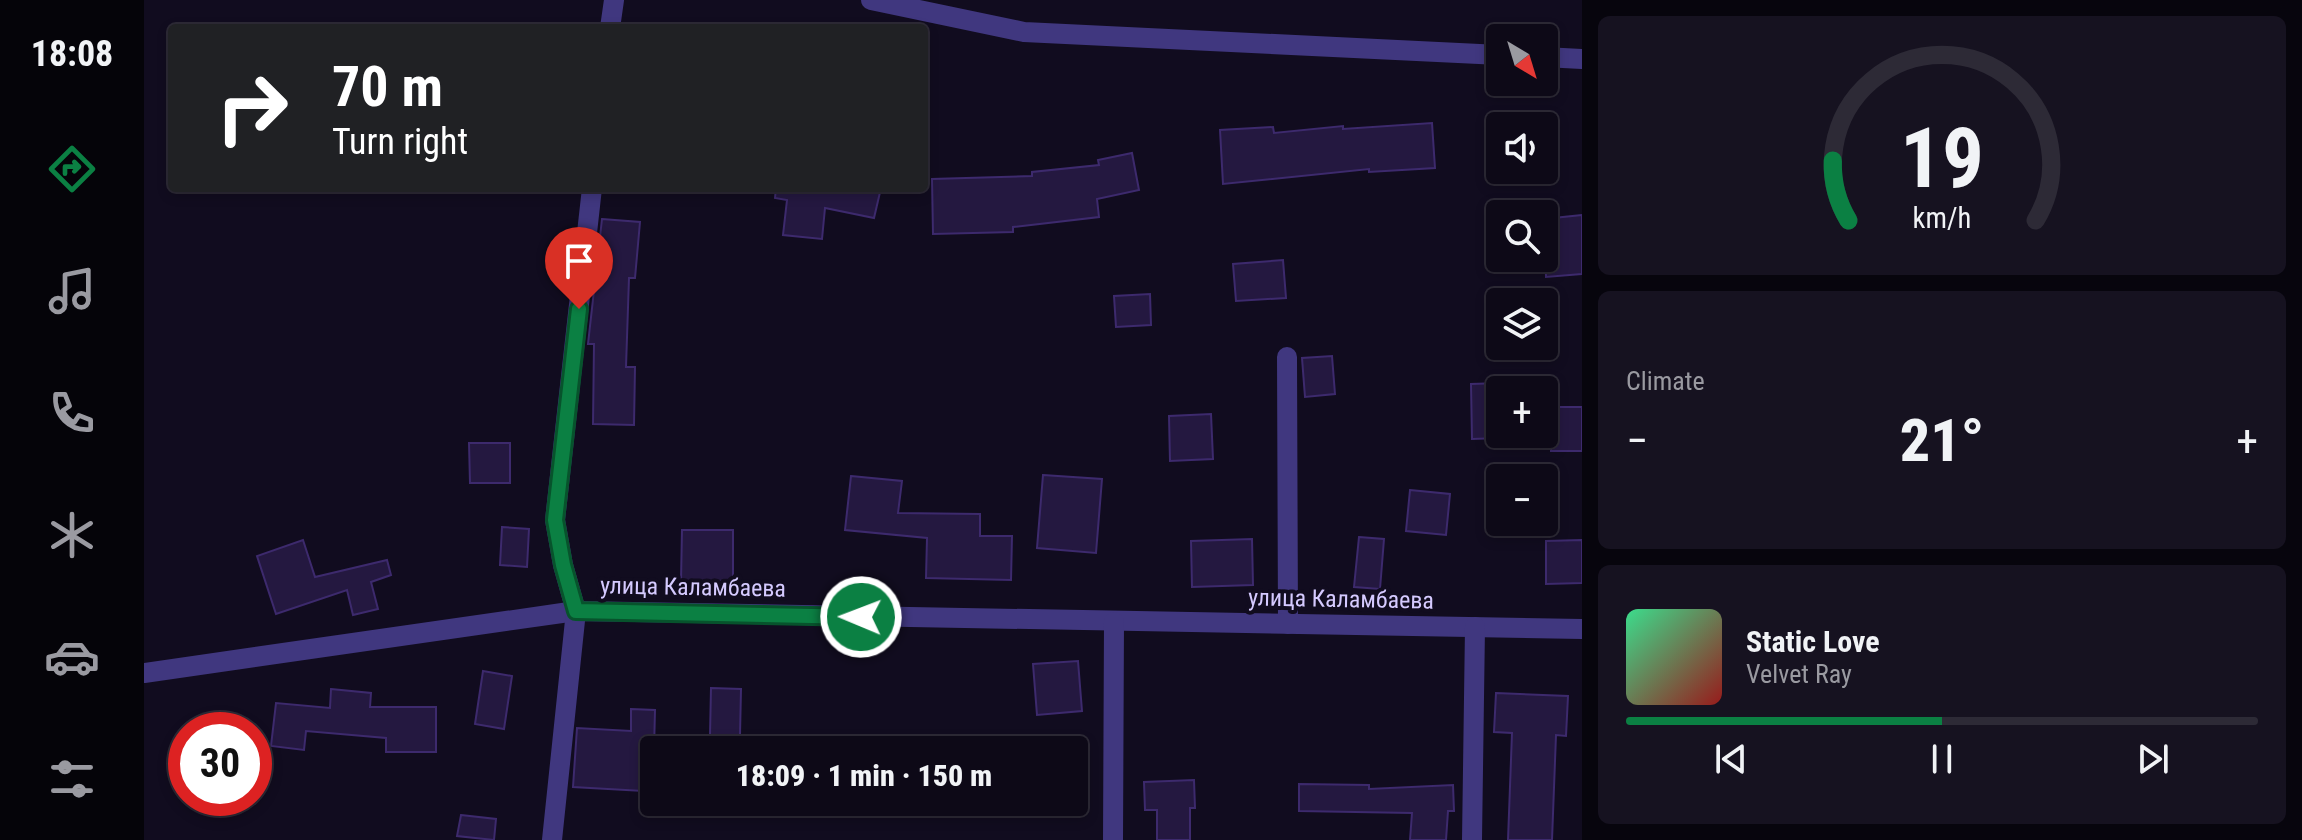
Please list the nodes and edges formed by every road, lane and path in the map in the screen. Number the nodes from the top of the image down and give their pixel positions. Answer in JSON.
{"nodes":[{"id":1,"x":614,"y":0,"type":"edge"},
{"id":2,"x":871,"y":0,"type":"edge"},
{"id":3,"x":611,"y":24,"type":"edge"},
{"id":4,"x":1486,"y":54,"type":"edge"},
{"id":5,"x":1558,"y":58,"type":"edge"},
{"id":6,"x":1582,"y":59,"type":"edge"},
{"id":7,"x":592,"y":192,"type":"edge"},
{"id":8,"x":1287,"y":357,"type":"dead end"},
{"id":9,"x":576,"y":611,"type":"junction"},
{"id":10,"x":1114,"y":622,"type":"junction"},
{"id":11,"x":1288,"y":624,"type":"junction"},
{"id":12,"x":1475,"y":627,"type":"junction"},
{"id":13,"x":1582,"y":629,"type":"edge"},
{"id":14,"x":144,"y":673,"type":"edge"},
{"id":15,"x":552,"y":840,"type":"edge"},
{"id":16,"x":1113,"y":840,"type":"edge"},
{"id":17,"x":1472,"y":840,"type":"edge"}],
"edges":[{"from":1,"to":3,"type":"street"},
{"from":2,"to":4,"type":"street"},
{"from":5,"to":6,"type":"street"},
{"from":7,"to":9,"type":"street"},
{"from":8,"to":11,"type":"street"},
{"from":9,"to":10,"type":"street","name":"улица Каламбаева"},
{"from":9,"to":14,"type":"street","name":"улица Каламбаева"},
{"from":9,"to":15,"type":"street"},
{"from":10,"to":11,"type":"street","name":"улица Каламбаева"},
{"from":10,"to":16,"type":"street"},
{"from":11,"to":12,"type":"street","name":"улица Каламбаева"},
{"from":12,"to":13,"type":"street","name":"улица Каламбаева"},
{"from":12,"to":17,"type":"street"}]}
